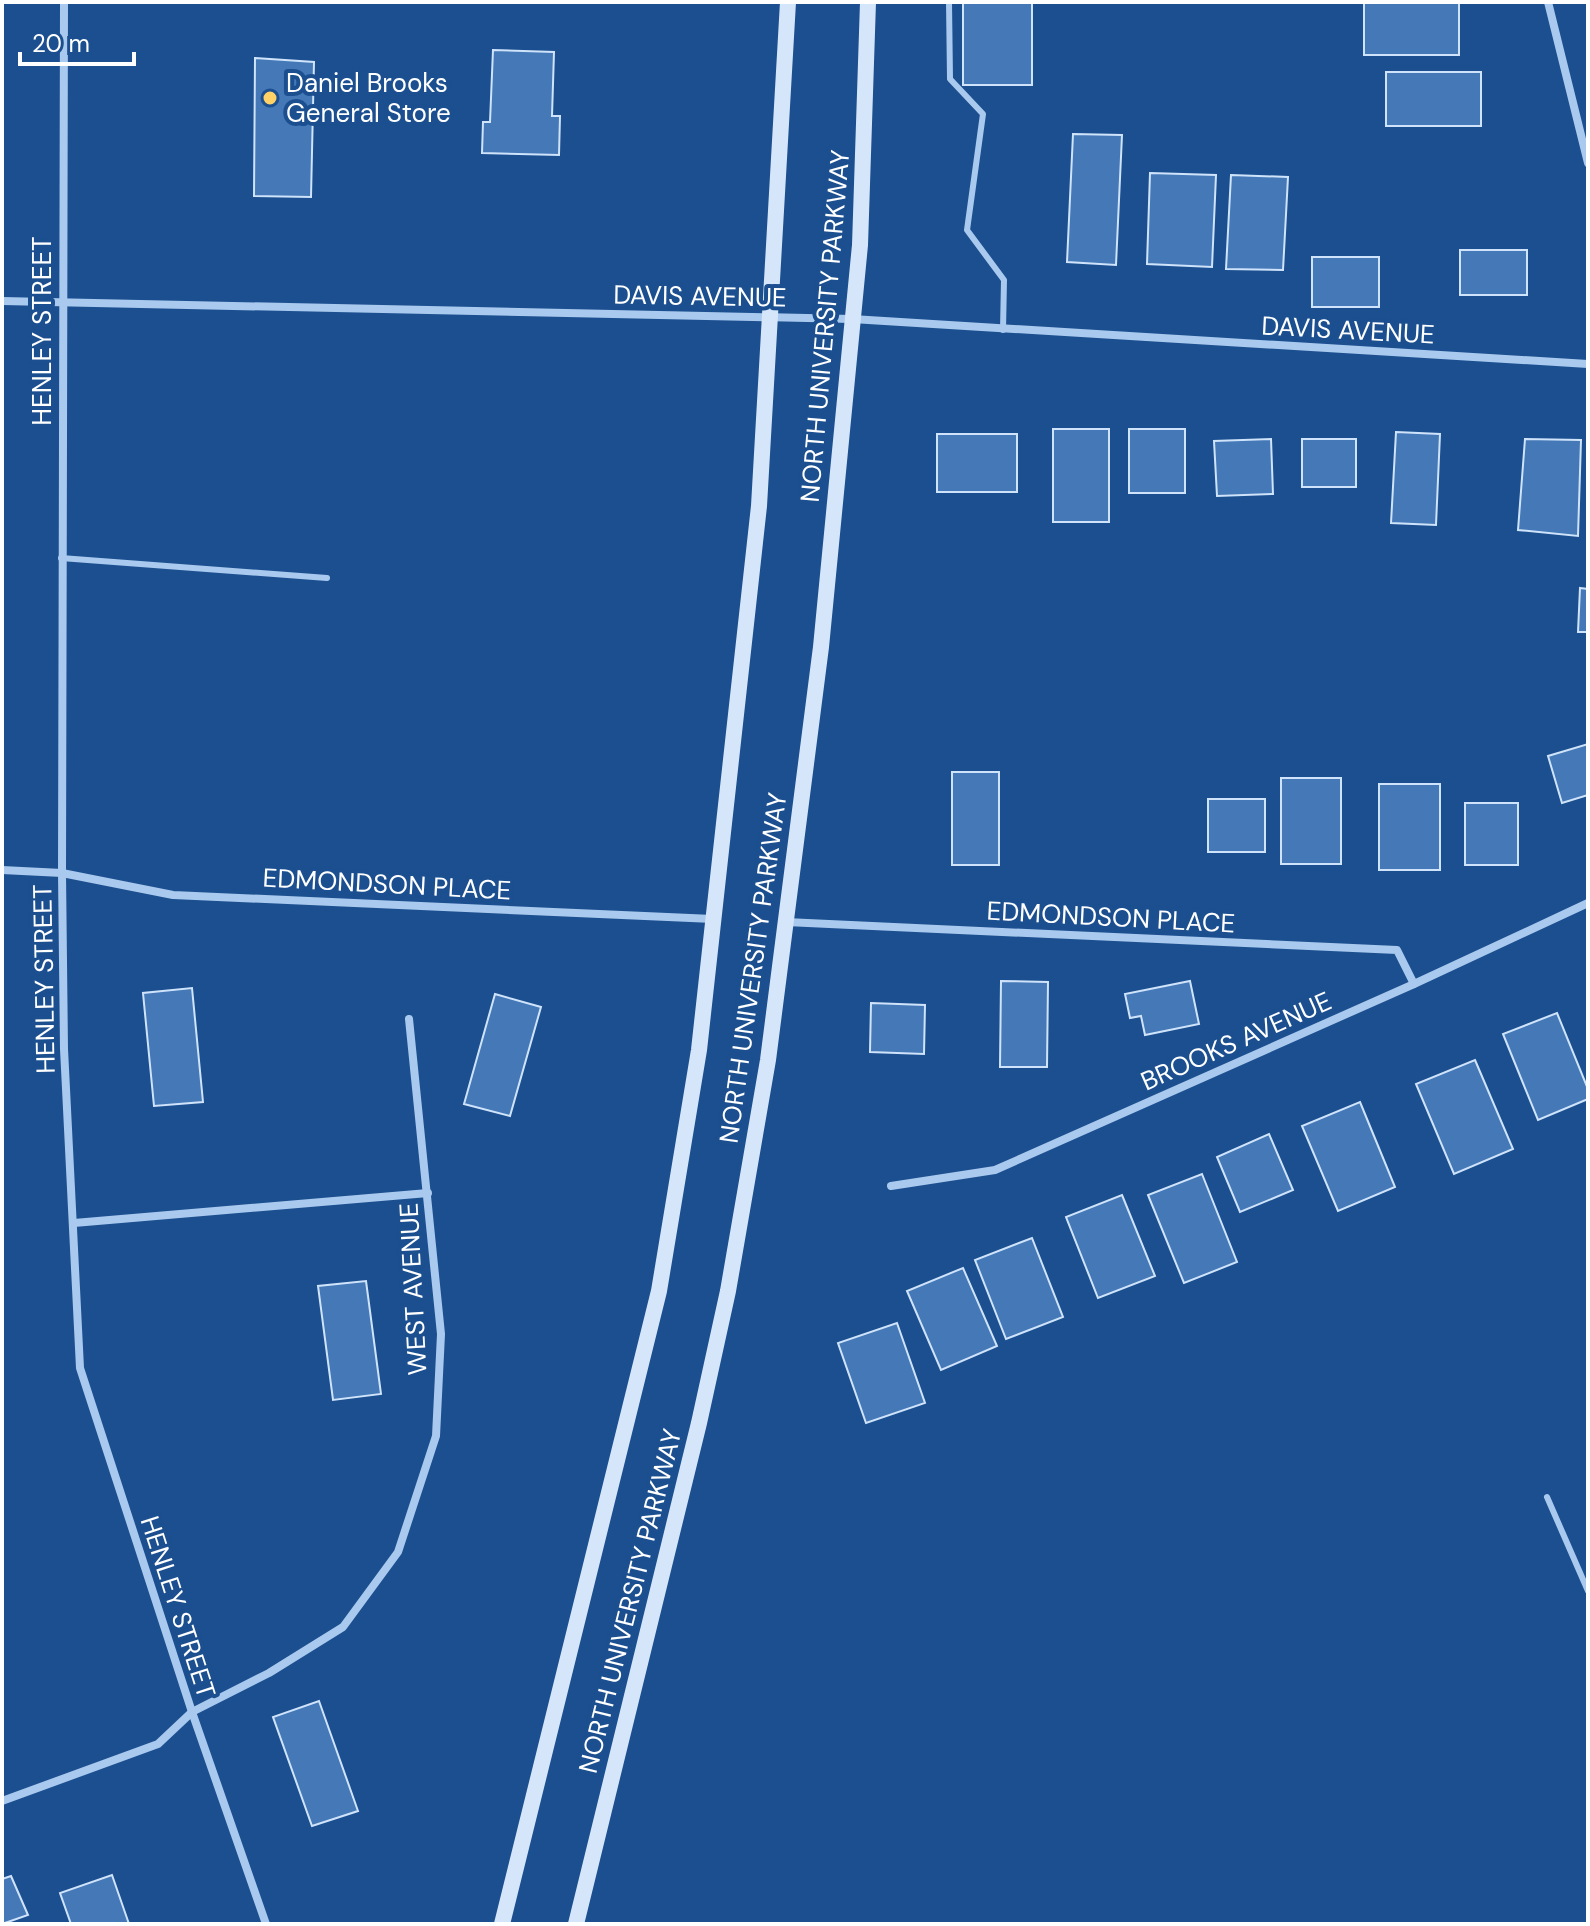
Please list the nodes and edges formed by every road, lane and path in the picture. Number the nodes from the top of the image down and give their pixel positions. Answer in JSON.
{"nodes":[{"id":1,"x":64,"y":2,"type":"edge"},
{"id":2,"x":788,"y":2,"type":"edge"},
{"id":3,"x":868,"y":2,"type":"edge"},
{"id":4,"x":949,"y":2,"type":"edge"},
{"id":5,"x":1548,"y":2,"type":"edge"},
{"id":6,"x":1588,"y":163,"type":"edge"},
{"id":7,"x":2,"y":301,"type":"edge"},
{"id":8,"x":62,"y":302,"type":"junction"},
{"id":9,"x":771,"y":317,"type":"junction"},
{"id":10,"x":852,"y":319,"type":"junction"},
{"id":11,"x":1003,"y":330,"type":"junction"},
{"id":12,"x":1588,"y":364,"type":"edge"},
{"id":13,"x":61,"y":558,"type":"junction"},
{"id":14,"x":327,"y":578,"type":"dead end"},
{"id":15,"x":2,"y":870,"type":"edge"},
{"id":16,"x":62,"y":873,"type":"junction"},
{"id":17,"x":1588,"y":903,"type":"edge"},
{"id":18,"x":713,"y":919,"type":"junction"},
{"id":19,"x":786,"y":922,"type":"junction"},
{"id":20,"x":1414,"y":984,"type":"junction"},
{"id":21,"x":409,"y":1019,"type":"dead end"},
{"id":22,"x":891,"y":1186,"type":"dead end"},
{"id":23,"x":428,"y":1193,"type":"junction"},
{"id":24,"x":74,"y":1223,"type":"junction"},
{"id":25,"x":1547,"y":1497,"type":"dead end"},
{"id":26,"x":1588,"y":1591,"type":"edge"},
{"id":27,"x":192,"y":1712,"type":"junction"},
{"id":28,"x":2,"y":1801,"type":"edge"},
{"id":29,"x":266,"y":1924,"type":"edge"},
{"id":30,"x":502,"y":1924,"type":"edge"},
{"id":31,"x":576,"y":1924,"type":"edge"}],
"edges":[{"from":1,"to":8,"type":"street","name":"HENLEY STREET"},
{"from":2,"to":9,"type":"main road","name":"NORTH UNIVERSITY PARKWAY"},
{"from":3,"to":10,"type":"main road","name":"NORTH UNIVERSITY PARKWAY"},
{"from":4,"to":11,"type":"lane"},
{"from":5,"to":6,"type":"street"},
{"from":7,"to":8,"type":"street","name":"DAVIS AVENUE"},
{"from":8,"to":9,"type":"street","name":"DAVIS AVENUE"},
{"from":8,"to":13,"type":"street","name":"HENLEY STREET"},
{"from":9,"to":10,"type":"street","name":"DAVIS AVENUE"},
{"from":9,"to":18,"type":"main road","name":"NORTH UNIVERSITY PARKWAY"},
{"from":10,"to":11,"type":"street","name":"DAVIS AVENUE"},
{"from":10,"to":19,"type":"main road","name":"NORTH UNIVERSITY PARKWAY"},
{"from":11,"to":12,"type":"street","name":"DAVIS AVENUE"},
{"from":13,"to":14,"type":"lane"},
{"from":13,"to":16,"type":"street","name":"HENLEY STREET"},
{"from":15,"to":16,"type":"street","name":"EDMONDSON PLACE"},
{"from":16,"to":18,"type":"street","name":"EDMONDSON PLACE"},
{"from":16,"to":24,"type":"street","name":"HENLEY STREET"},
{"from":17,"to":20,"type":"street","name":"BROOKS AVENUE"},
{"from":18,"to":30,"type":"main road","name":"NORTH UNIVERSITY PARKWAY"},
{"from":19,"to":20,"type":"street","name":"EDMONDSON PLACE"},
{"from":19,"to":31,"type":"main road","name":"NORTH UNIVERSITY PARKWAY"},
{"from":20,"to":22,"type":"street","name":"BROOKS AVENUE"},
{"from":21,"to":23,"type":"street","name":"WEST AVENUE"},
{"from":23,"to":24,"type":"street"},
{"from":23,"to":27,"type":"street","name":"WEST AVENUE"},
{"from":24,"to":27,"type":"street","name":"HENLEY STREET"},
{"from":25,"to":26,"type":"lane"},
{"from":27,"to":28,"type":"street","name":"WEST AVENUE"},
{"from":27,"to":29,"type":"street","name":"HENLEY STREET"}]}
